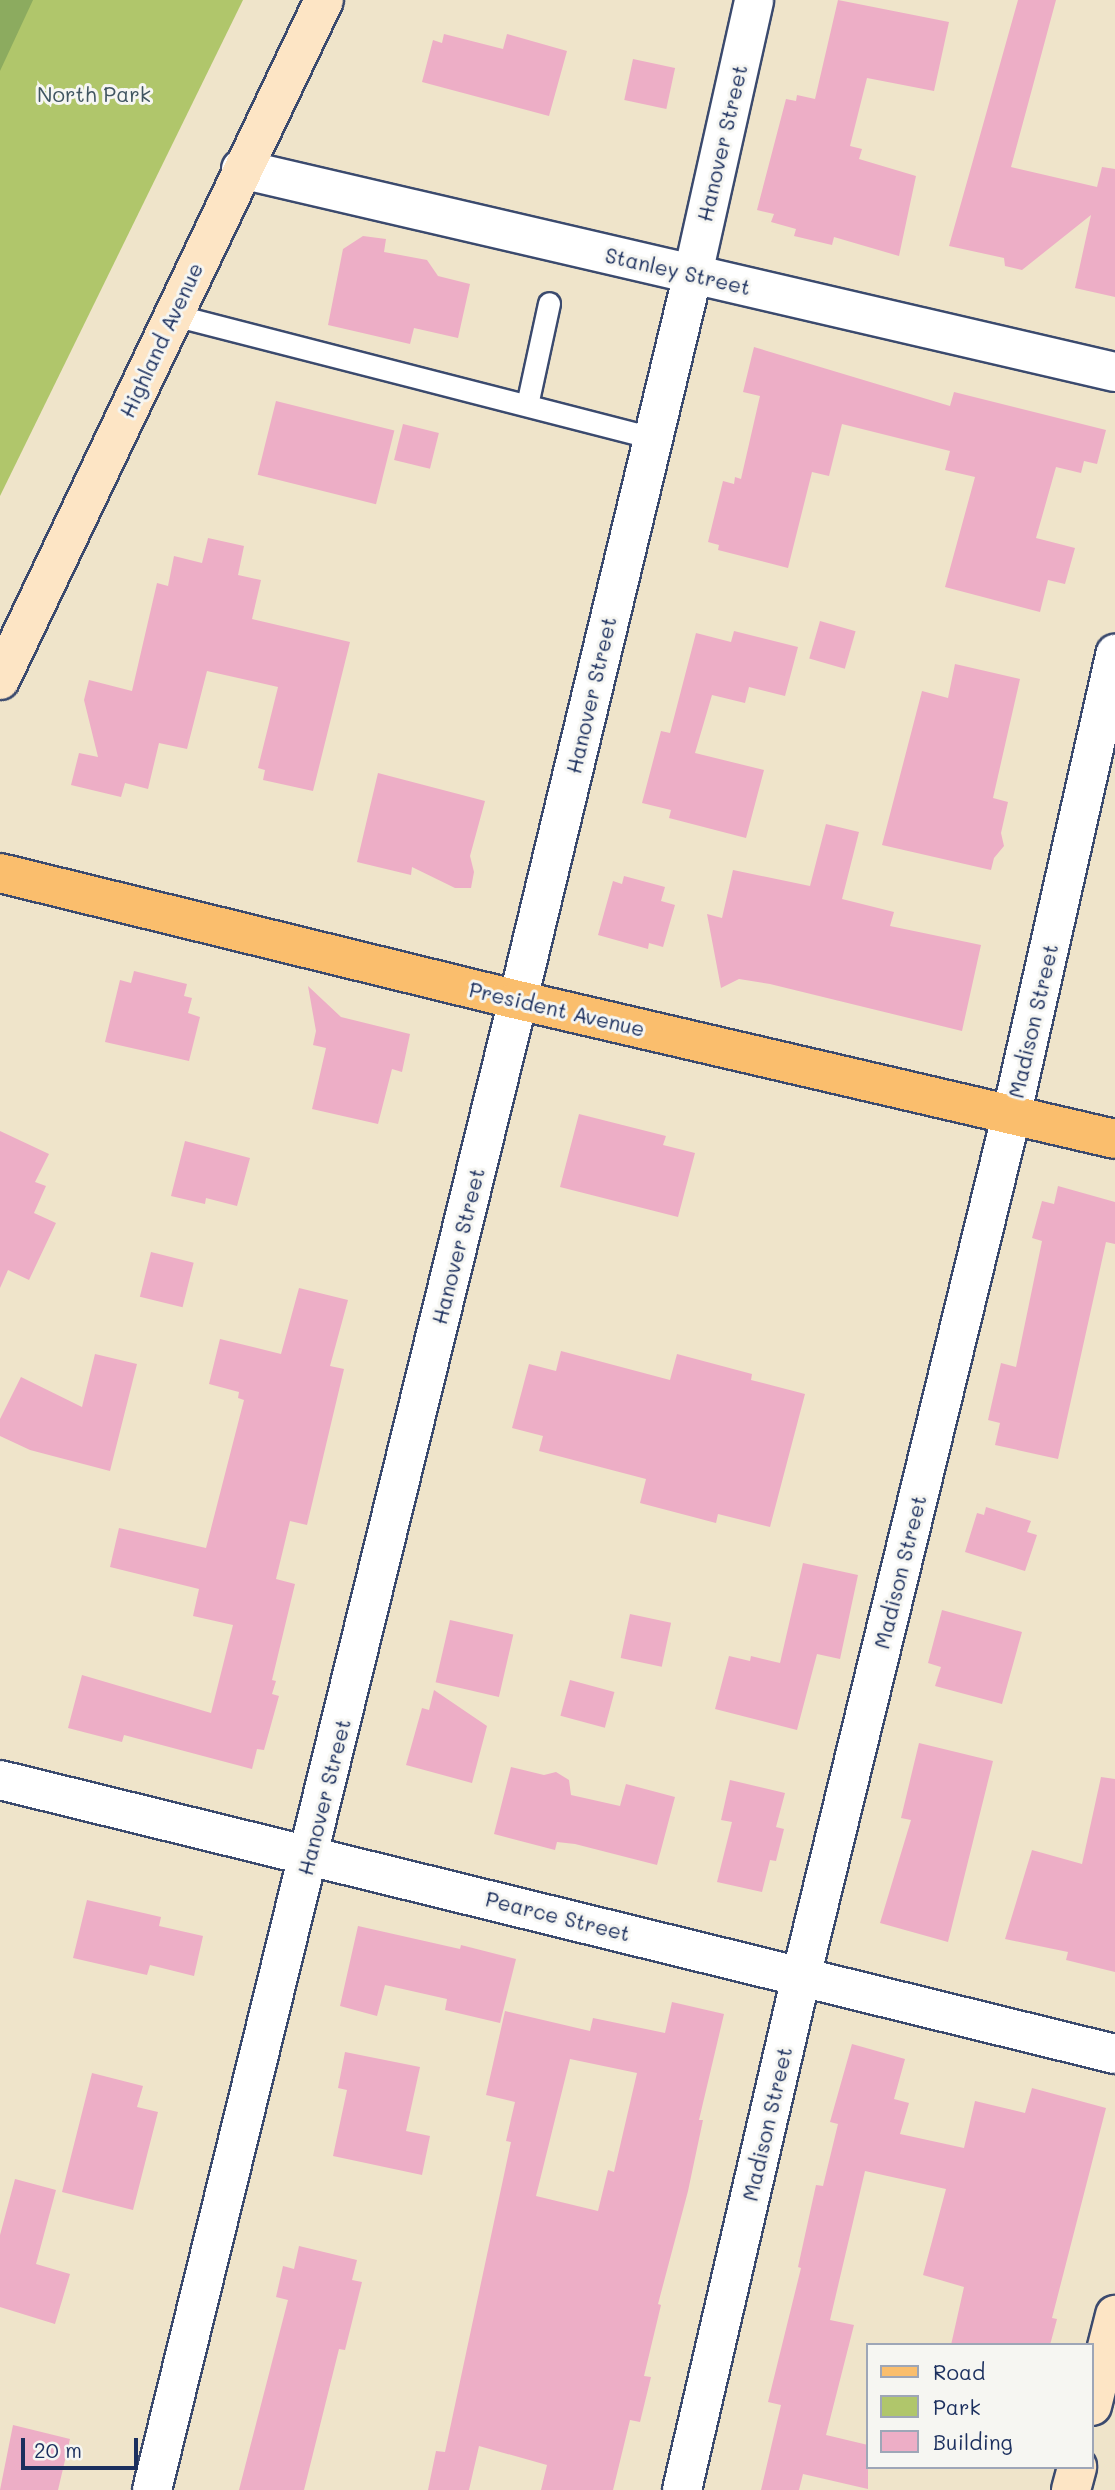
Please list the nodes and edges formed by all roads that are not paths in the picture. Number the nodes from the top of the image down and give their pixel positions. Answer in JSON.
{"nodes":[{"id":1,"x":324,"y":0,"type":"edge"},
{"id":2,"x":754,"y":0,"type":"edge"},
{"id":3,"x":242,"y":169,"type":"junction"},
{"id":4,"x":692,"y":274,"type":"junction"},
{"id":5,"x":549,"y":303,"type":"dead end"},
{"id":6,"x":174,"y":315,"type":"junction"},
{"id":7,"x":1115,"y":372,"type":"edge"},
{"id":8,"x":527,"y":405,"type":"junction"},
{"id":9,"x":653,"y":438,"type":"junction"},
{"id":10,"x":1115,"y":654,"type":"edge"},
{"id":11,"x":0,"y":680,"type":"edge"},
{"id":12,"x":0,"y":873,"type":"edge"},
{"id":13,"x":518,"y":1000,"type":"junction"},
{"id":14,"x":1012,"y":1117,"type":"junction"},
{"id":15,"x":1115,"y":1139,"type":"edge"},
{"id":16,"x":0,"y":1780,"type":"edge"},
{"id":17,"x":310,"y":1855,"type":"junction"},
{"id":18,"x":801,"y":1977,"type":"junction"},
{"id":19,"x":1115,"y":2054,"type":"edge"},
{"id":20,"x":1115,"y":2315,"type":"edge"},
{"id":21,"x":1094,"y":2398,"type":"edge"},
{"id":22,"x":1076,"y":2469,"type":"edge"},
{"id":23,"x":152,"y":2490,"type":"edge"},
{"id":24,"x":682,"y":2490,"type":"edge"},
{"id":25,"x":1071,"y":2490,"type":"edge"}],
"edges":[{"from":1,"to":3,"type":"street","name":"Highland Avenue"},
{"from":2,"to":4,"type":"street","name":"Hanover Street"},
{"from":3,"to":4,"type":"street","name":"Stanley Street"},
{"from":3,"to":6,"type":"street","name":"Highland Avenue"},
{"from":4,"to":7,"type":"street","name":"Stanley Street"},
{"from":4,"to":9,"type":"street","name":"Hanover Street"},
{"from":5,"to":8,"type":"lane"},
{"from":6,"to":8,"type":"lane"},
{"from":6,"to":11,"type":"street","name":"Highland Avenue"},
{"from":8,"to":9,"type":"lane"},
{"from":9,"to":13,"type":"street","name":"Hanover Street"},
{"from":10,"to":14,"type":"street","name":"Madison Street"},
{"from":12,"to":13,"type":"main road","name":"President Avenue"},
{"from":13,"to":14,"type":"main road","name":"President Avenue"},
{"from":13,"to":17,"type":"street","name":"Hanover Street"},
{"from":14,"to":15,"type":"main road","name":"President Avenue"},
{"from":14,"to":18,"type":"street","name":"Madison Street"},
{"from":16,"to":17,"type":"street","name":"Pearce Street"},
{"from":17,"to":18,"type":"street","name":"Pearce Street"},
{"from":17,"to":23,"type":"street","name":"Hanover Street"},
{"from":18,"to":19,"type":"street","name":"Pearce Street"},
{"from":18,"to":24,"type":"street","name":"Madison Street"},
{"from":20,"to":21,"type":"street"},
{"from":22,"to":25,"type":"street"}]}
